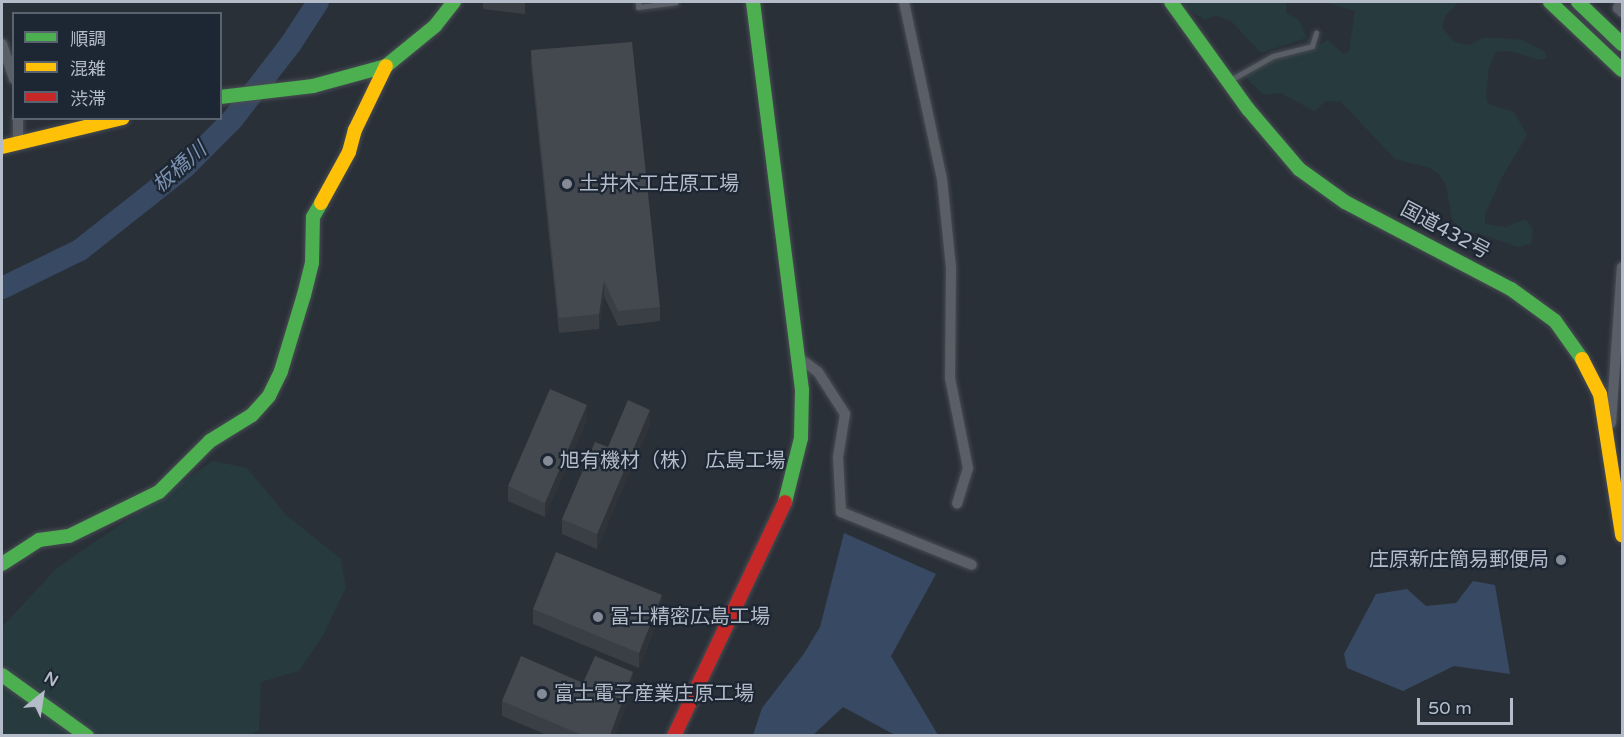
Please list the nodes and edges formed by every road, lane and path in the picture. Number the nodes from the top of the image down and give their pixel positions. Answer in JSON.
{"nodes":[{"id":1,"x":454,"y":2,"type":"edge"},
{"id":2,"x":638,"y":2,"type":"edge"},
{"id":3,"x":676,"y":2,"type":"edge"},
{"id":4,"x":753,"y":2,"type":"edge"},
{"id":5,"x":904,"y":2,"type":"edge"},
{"id":6,"x":1172,"y":2,"type":"edge"},
{"id":7,"x":1550,"y":2,"type":"edge"},
{"id":8,"x":1578,"y":2,"type":"edge"},
{"id":9,"x":1622,"y":2,"type":"edge"},
{"id":10,"x":1623,"y":12,"type":"edge"},
{"id":11,"x":1316,"y":33,"type":"dead end"},
{"id":12,"x":2,"y":44,"type":"edge"},
{"id":13,"x":1623,"y":44,"type":"edge"},
{"id":14,"x":386,"y":66,"type":"junction"},
{"id":15,"x":1623,"y":70,"type":"edge"},
{"id":16,"x":12,"y":73,"type":"edge"},
{"id":17,"x":1228,"y":81,"type":"junction"},
{"id":18,"x":222,"y":97,"type":"edge"},
{"id":19,"x":18,"y":120,"type":"edge"},
{"id":20,"x":114,"y":120,"type":"edge"},
{"id":21,"x":18,"y":142,"type":"junction"},
{"id":22,"x":2,"y":147,"type":"edge"},
{"id":23,"x":1623,"y":267,"type":"edge"},
{"id":24,"x":798,"y":357,"type":"junction"},
{"id":25,"x":1610,"y":444,"type":"junction"},
{"id":26,"x":957,"y":503,"type":"dead end"},
{"id":27,"x":1623,"y":535,"type":"edge"},
{"id":28,"x":2,"y":564,"type":"edge"},
{"id":29,"x":972,"y":565,"type":"dead end"},
{"id":30,"x":2,"y":675,"type":"edge"},
{"id":31,"x":87,"y":735,"type":"edge"},
{"id":32,"x":674,"y":735,"type":"edge"}],
"edges":[{"from":1,"to":14,"type":"main road"},
{"from":2,"to":3,"type":"lane"},
{"from":4,"to":24,"type":"main road"},
{"from":5,"to":26,"type":"street"},
{"from":6,"to":17,"type":"main road","name":"国道432号"},
{"from":7,"to":15,"type":"main road"},
{"from":8,"to":13,"type":"main road"},
{"from":9,"to":10,"type":"street"},
{"from":11,"to":17,"type":"lane"},
{"from":12,"to":16,"type":"street"},
{"from":14,"to":18,"type":"main road"},
{"from":14,"to":28,"type":"main road"},
{"from":17,"to":25,"type":"main road","name":"国道432号"},
{"from":19,"to":21,"type":"street"},
{"from":20,"to":21,"type":"main road"},
{"from":21,"to":22,"type":"main road"},
{"from":23,"to":25,"type":"street"},
{"from":24,"to":29,"type":"street"},
{"from":24,"to":32,"type":"main road"},
{"from":25,"to":27,"type":"main road","name":"国道432号"},
{"from":30,"to":31,"type":"main road"}]}
